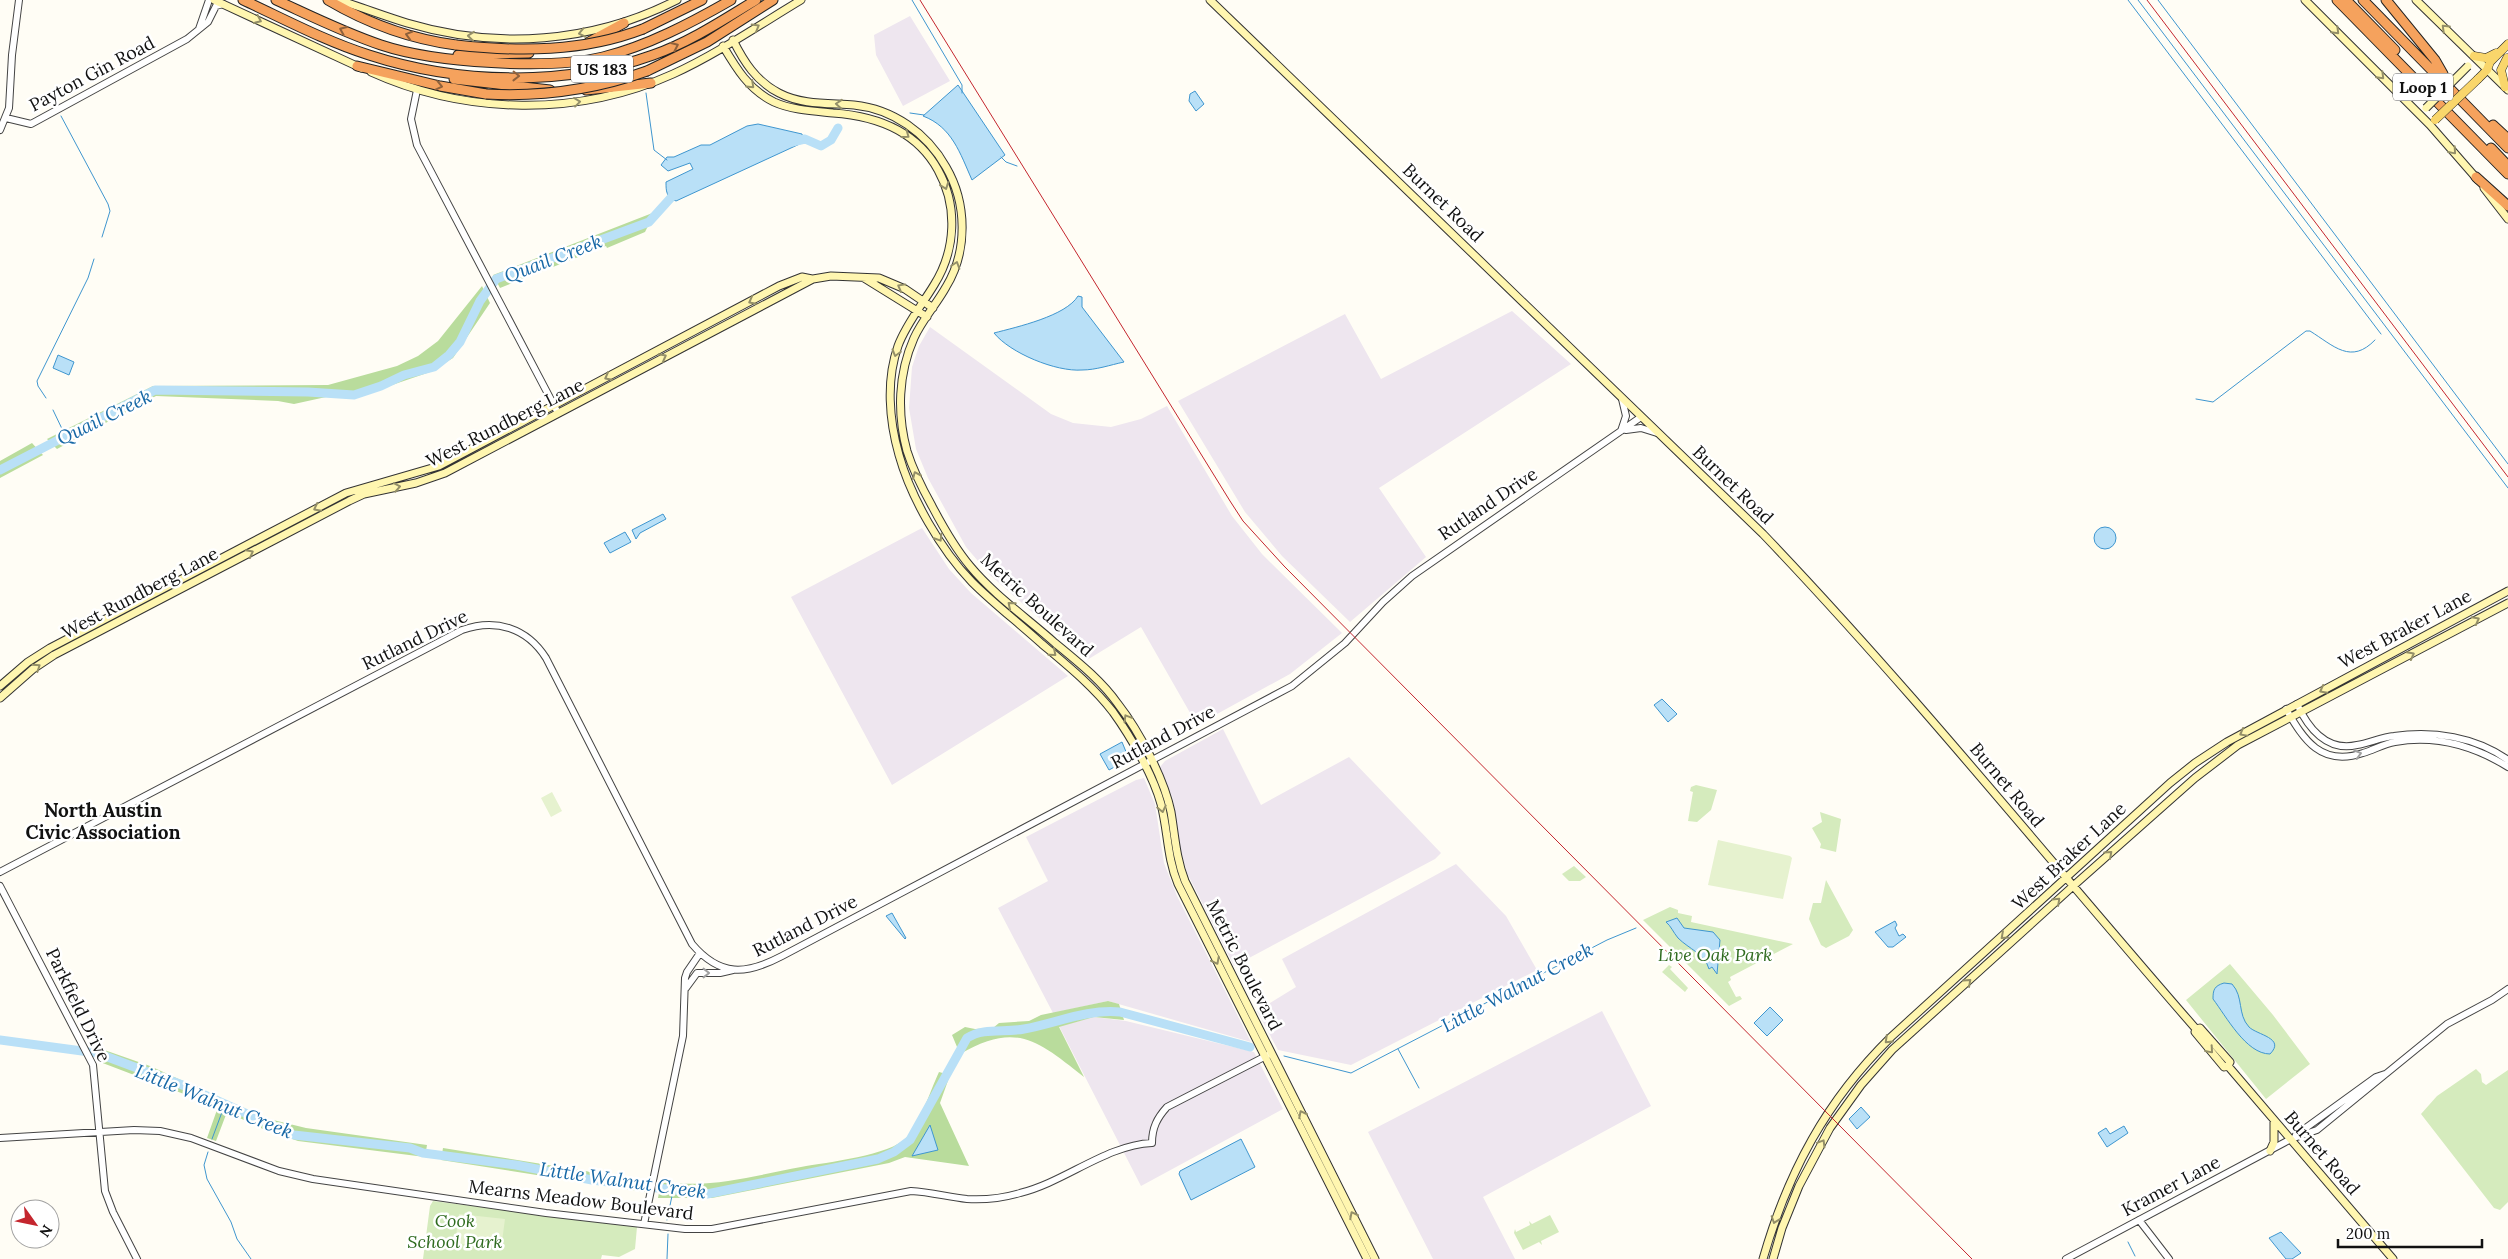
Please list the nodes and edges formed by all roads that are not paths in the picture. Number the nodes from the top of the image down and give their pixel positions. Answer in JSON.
{"nodes":[{"id":1,"x":209,"y":0,"type":"edge"},
{"id":2,"x":214,"y":0,"type":"edge"},
{"id":3,"x":243,"y":0,"type":"edge"},
{"id":4,"x":276,"y":0,"type":"edge"},
{"id":5,"x":328,"y":0,"type":"edge"},
{"id":6,"x":338,"y":0,"type":"edge"},
{"id":7,"x":677,"y":0,"type":"edge"},
{"id":8,"x":702,"y":0,"type":"edge"},
{"id":9,"x":731,"y":0,"type":"edge"},
{"id":10,"x":756,"y":0,"type":"edge"},
{"id":11,"x":773,"y":0,"type":"edge"},
{"id":12,"x":801,"y":0,"type":"edge"},
{"id":13,"x":1210,"y":0,"type":"edge"},
{"id":14,"x":2305,"y":0,"type":"edge"},
{"id":15,"x":2337,"y":0,"type":"edge"},
{"id":16,"x":2346,"y":0,"type":"edge"},
{"id":17,"x":2363,"y":0,"type":"edge"},
{"id":18,"x":2370,"y":0,"type":"edge"},
{"id":19,"x":2386,"y":0,"type":"edge"},
{"id":20,"x":2416,"y":0,"type":"edge"},
{"id":21,"x":20,"y":1,"type":"edge"},
{"id":22,"x":221,"y":2,"type":"edge"},
{"id":23,"x":624,"y":23,"type":"junction"},
{"id":24,"x":199,"y":29,"type":"junction"},
{"id":25,"x":733,"y":40,"type":"junction"},
{"id":26,"x":723,"y":46,"type":"junction"},
{"id":27,"x":2506,"y":46,"type":"edge"},
{"id":28,"x":2467,"y":49,"type":"junction"},
{"id":29,"x":2474,"y":56,"type":"junction"},
{"id":30,"x":438,"y":58,"type":"junction"},
{"id":31,"x":2508,"y":58,"type":"edge"},
{"id":32,"x":357,"y":66,"type":"junction"},
{"id":33,"x":433,"y":70,"type":"junction"},
{"id":34,"x":2485,"y":72,"type":"junction"},
{"id":35,"x":2443,"y":74,"type":"junction"},
{"id":36,"x":651,"y":83,"type":"junction"},
{"id":37,"x":2506,"y":89,"type":"edge"},
{"id":38,"x":417,"y":90,"type":"junction"},
{"id":39,"x":2410,"y":104,"type":"junction"},
{"id":40,"x":868,"y":107,"type":"junction"},
{"id":41,"x":866,"y":116,"type":"junction"},
{"id":42,"x":892,"y":116,"type":"junction"},
{"id":43,"x":6,"y":118,"type":"junction"},
{"id":44,"x":2433,"y":123,"type":"junction"},
{"id":45,"x":888,"y":124,"type":"junction"},
{"id":46,"x":0,"y":130,"type":"edge"},
{"id":47,"x":2508,"y":139,"type":"edge"},
{"id":48,"x":2508,"y":148,"type":"edge"},
{"id":49,"x":2508,"y":166,"type":"edge"},
{"id":50,"x":2508,"y":174,"type":"edge"},
{"id":51,"x":2476,"y":178,"type":"junction"},
{"id":52,"x":960,"y":204,"type":"junction"},
{"id":53,"x":950,"y":206,"type":"junction"},
{"id":54,"x":2508,"y":206,"type":"edge"},
{"id":55,"x":2508,"y":219,"type":"edge"},
{"id":56,"x":864,"y":278,"type":"junction"},
{"id":57,"x":813,"y":279,"type":"junction"},
{"id":58,"x":768,"y":292,"type":"junction"},
{"id":59,"x":772,"y":299,"type":"junction"},
{"id":60,"x":924,"y":301,"type":"junction"},
{"id":61,"x":933,"y":308,"type":"junction"},
{"id":62,"x":918,"y":310,"type":"junction"},
{"id":63,"x":927,"y":317,"type":"junction"},
{"id":64,"x":1622,"y":399,"type":"junction"},
{"id":65,"x":556,"y":409,"type":"junction"},
{"id":66,"x":1641,"y":417,"type":"junction"},
{"id":67,"x":1620,"y":432,"type":"junction"},
{"id":68,"x":1657,"y":433,"type":"junction"},
{"id":69,"x":906,"y":444,"type":"junction"},
{"id":70,"x":897,"y":447,"type":"junction"},
{"id":71,"x":452,"y":460,"type":"junction"},
{"id":72,"x":456,"y":467,"type":"junction"},
{"id":73,"x":968,"y":563,"type":"junction"},
{"id":74,"x":961,"y":569,"type":"junction"},
{"id":75,"x":2508,"y":591,"type":"edge"},
{"id":76,"x":2508,"y":603,"type":"edge"},
{"id":77,"x":1088,"y":670,"type":"junction"},
{"id":78,"x":1081,"y":677,"type":"junction"},
{"id":79,"x":0,"y":686,"type":"edge"},
{"id":80,"x":0,"y":698,"type":"edge"},
{"id":81,"x":2297,"y":704,"type":"junction"},
{"id":82,"x":2286,"y":709,"type":"junction"},
{"id":83,"x":2301,"y":714,"type":"junction"},
{"id":84,"x":2291,"y":718,"type":"junction"},
{"id":85,"x":2435,"y":737,"type":"junction"},
{"id":86,"x":2394,"y":739,"type":"junction"},
{"id":87,"x":2335,"y":745,"type":"junction"},
{"id":88,"x":2458,"y":745,"type":"junction"},
{"id":89,"x":2333,"y":756,"type":"junction"},
{"id":90,"x":2506,"y":758,"type":"edge"},
{"id":91,"x":1151,"y":760,"type":"junction"},
{"id":92,"x":1143,"y":764,"type":"junction"},
{"id":93,"x":2508,"y":767,"type":"edge"},
{"id":94,"x":1178,"y":862,"type":"junction"},
{"id":95,"x":1170,"y":864,"type":"junction"},
{"id":96,"x":0,"y":872,"type":"edge"},
{"id":97,"x":2066,"y":880,"type":"junction"},
{"id":98,"x":0,"y":886,"type":"edge"},
{"id":99,"x":2072,"y":887,"type":"junction"},
{"id":100,"x":1201,"y":922,"type":"junction"},
{"id":101,"x":700,"y":953,"type":"junction"},
{"id":102,"x":735,"y":970,"type":"junction"},
{"id":103,"x":686,"y":989,"type":"junction"},
{"id":104,"x":2508,"y":989,"type":"edge"},
{"id":105,"x":1268,"y":1055,"type":"junction"},
{"id":106,"x":2274,"y":1119,"type":"junction"},
{"id":107,"x":100,"y":1133,"type":"junction"},
{"id":108,"x":0,"y":1138,"type":"edge"},
{"id":109,"x":2291,"y":1140,"type":"junction"},
{"id":110,"x":2270,"y":1151,"type":"junction"},
{"id":111,"x":1789,"y":1182,"type":"junction"},
{"id":112,"x":1799,"y":1186,"type":"junction"},
{"id":113,"x":2139,"y":1220,"type":"junction"},
{"id":114,"x":644,"y":1224,"type":"junction"},
{"id":115,"x":137,"y":1259,"type":"edge"},
{"id":116,"x":1367,"y":1259,"type":"edge"},
{"id":117,"x":1376,"y":1259,"type":"edge"},
{"id":118,"x":1764,"y":1259,"type":"edge"},
{"id":119,"x":1773,"y":1259,"type":"edge"},
{"id":120,"x":2066,"y":1259,"type":"edge"},
{"id":121,"x":2169,"y":1259,"type":"edge"},
{"id":122,"x":2394,"y":1259,"type":"edge"}],
"edges":[{"from":1,"to":24,"type":"street"},
{"from":2,"to":22,"type":"main road"},
{"from":3,"to":33,"type":"highway","number":"US 183"},
{"from":30,"to":4,"type":"highway","number":"US 183","one_way":true},
{"from":8,"to":5,"type":"highway","one_way":true,"bridge":true},
{"from":23,"to":6,"type":"main road","one_way":true},
{"from":7,"to":23,"type":"main road"},
{"from":9,"to":30,"type":"highway","number":"US 183"},
{"from":33,"to":10,"type":"highway","number":"US 183","one_way":true},
{"from":32,"to":11,"type":"highway","one_way":true,"bridge":true},
{"from":25,"to":12,"type":"main road","one_way":true},
{"from":13,"to":64,"type":"main road","name":"Burnet Road"},
{"from":14,"to":39,"type":"main road","one_way":true},
{"from":15,"to":50,"type":"highway","number":"Loop 1"},
{"from":16,"to":49,"type":"highway"},
{"from":17,"to":48,"type":"highway"},
{"from":18,"to":35,"type":"highway","number":"Loop 1"},
{"from":19,"to":35,"type":"highway"},
{"from":28,"to":20,"type":"main road","one_way":true},
{"from":21,"to":43,"type":"street"},
{"from":22,"to":24,"type":"street","name":"Payton Gin Road"},
{"from":22,"to":32,"type":"main road","one_way":true},
{"from":23,"to":30,"type":"highway"},
{"from":24,"to":43,"type":"street","name":"Payton Gin Road"},
{"from":25,"to":26,"type":"main road"},
{"from":40,"to":25,"type":"main road","name":"Metric Boulevard","one_way":true},
{"from":26,"to":36,"type":"main road"},
{"from":26,"to":41,"type":"main road","name":"Metric Boulevard","one_way":true},
{"from":27,"to":29,"type":"main road"},
{"from":27,"to":34,"type":"main road"},
{"from":28,"to":29,"type":"main road"},
{"from":28,"to":39,"type":"main road","bridge":true},
{"from":29,"to":34,"type":"main road"},
{"from":31,"to":34,"type":"main road"},
{"from":31,"to":37,"type":"main road"},
{"from":32,"to":38,"type":"main road"},
{"from":33,"to":36,"type":"highway"},
{"from":34,"to":37,"type":"main road"},
{"from":34,"to":44,"type":"main road","bridge":true},
{"from":35,"to":47,"type":"highway","number":"Loop 1"},
{"from":38,"to":36,"type":"main road","one_way":true},
{"from":38,"to":65,"type":"street"},
{"from":39,"to":44,"type":"main road"},
{"from":40,"to":41,"type":"main road"},
{"from":40,"to":42,"type":"main road","name":"Metric Boulevard"},
{"from":41,"to":45,"type":"main road","name":"Metric Boulevard"},
{"from":42,"to":45,"type":"main road"},
{"from":42,"to":52,"type":"main road","name":"Metric Boulevard"},
{"from":43,"to":46,"type":"street"},
{"from":44,"to":51,"type":"main road","one_way":true},
{"from":45,"to":53,"type":"main road","name":"Metric Boulevard","one_way":true},
{"from":51,"to":54,"type":"highway"},
{"from":51,"to":55,"type":"main road"},
{"from":52,"to":53,"type":"main road"},
{"from":61,"to":52,"type":"main road","name":"Metric Boulevard","one_way":true},
{"from":53,"to":60,"type":"main road","name":"Metric Boulevard"},
{"from":56,"to":57,"type":"main road","name":"West Rundberg Lane"},
{"from":60,"to":56,"type":"main road","one_way":true},
{"from":56,"to":62,"type":"main road","name":"West Rundberg Lane"},
{"from":57,"to":58,"type":"main road","name":"West Rundberg Lane"},
{"from":57,"to":59,"type":"main road","name":"West Rundberg Lane"},
{"from":58,"to":59,"type":"main road"},
{"from":58,"to":65,"type":"main road","name":"West Rundberg Lane","one_way":true},
{"from":65,"to":59,"type":"main road","name":"West Rundberg Lane","one_way":true},
{"from":60,"to":61,"type":"main road"},
{"from":60,"to":62,"type":"main road","name":"Metric Boulevard"},
{"from":61,"to":63,"type":"main road","name":"Metric Boulevard"},
{"from":62,"to":63,"type":"main road","name":"West Rundberg Lane"},
{"from":62,"to":70,"type":"main road","name":"Metric Boulevard","one_way":true},
{"from":63,"to":69,"type":"main road","name":"Metric Boulevard"},
{"from":64,"to":66,"type":"main road","name":"Burnet Road"},
{"from":64,"to":67,"type":"street"},
{"from":65,"to":71,"type":"main road","name":"West Rundberg Lane"},
{"from":65,"to":72,"type":"main road","name":"West Rundberg Lane"},
{"from":66,"to":67,"type":"street","name":"Rutland Drive"},
{"from":66,"to":68,"type":"main road","name":"Burnet Road"},
{"from":67,"to":68,"type":"street"},
{"from":67,"to":91,"type":"street","name":"Rutland Drive"},
{"from":68,"to":97,"type":"main road","name":"Burnet Road"},
{"from":69,"to":70,"type":"main road"},
{"from":73,"to":69,"type":"main road","name":"Metric Boulevard","one_way":true},
{"from":70,"to":74,"type":"main road","name":"Metric Boulevard","one_way":true},
{"from":71,"to":72,"type":"main road"},
{"from":71,"to":79,"type":"main road","name":"West Rundberg Lane","one_way":true},
{"from":80,"to":72,"type":"main road","name":"West Rundberg Lane","one_way":true},
{"from":73,"to":74,"type":"main road"},
{"from":77,"to":73,"type":"main road","name":"Metric Boulevard","one_way":true},
{"from":74,"to":78,"type":"main road","name":"Metric Boulevard","one_way":true},
{"from":75,"to":81,"type":"main road","name":"West Braker Lane","one_way":true},
{"from":83,"to":76,"type":"main road","name":"West Braker Lane","one_way":true},
{"from":77,"to":78,"type":"main road"},
{"from":91,"to":77,"type":"main road","name":"Metric Boulevard","one_way":true},
{"from":78,"to":92,"type":"main road","name":"Metric Boulevard"},
{"from":81,"to":82,"type":"main road","name":"West Braker Lane"},
{"from":81,"to":83,"type":"street"},
{"from":82,"to":84,"type":"street"},
{"from":82,"to":97,"type":"main road","name":"West Braker Lane","one_way":true},
{"from":83,"to":84,"type":"main road","name":"West Braker Lane"},
{"from":83,"to":87,"type":"street"},
{"from":84,"to":89,"type":"street"},
{"from":99,"to":84,"type":"main road","name":"West Braker Lane","one_way":true},
{"from":85,"to":86,"type":"street"},
{"from":85,"to":88,"type":"street"},
{"from":85,"to":90,"type":"street"},
{"from":86,"to":87,"type":"street"},
{"from":89,"to":86,"type":"street","one_way":true},
{"from":87,"to":89,"type":"street"},
{"from":88,"to":90,"type":"street"},
{"from":88,"to":93,"type":"street"},
{"from":91,"to":92,"type":"street","name":"Rutland Drive"},
{"from":91,"to":94,"type":"main road","name":"Metric Boulevard"},
{"from":92,"to":95,"type":"main road","name":"Metric Boulevard","one_way":true},
{"from":92,"to":102,"type":"street","name":"Rutland Drive"},
{"from":94,"to":95,"type":"main road"},
{"from":94,"to":100,"type":"main road","name":"Metric Boulevard"},
{"from":95,"to":100,"type":"main road","name":"Metric Boulevard"},
{"from":96,"to":101,"type":"street","name":"Rutland Drive"},
{"from":97,"to":99,"type":"main road","name":"Burnet Road"},
{"from":97,"to":111,"type":"main road","name":"West Braker Lane","one_way":true},
{"from":98,"to":107,"type":"street","name":"Parkfield Drive"},
{"from":99,"to":106,"type":"main road","name":"Burnet Road"},
{"from":112,"to":99,"type":"main road","name":"West Braker Lane","one_way":true},
{"from":100,"to":105,"type":"main road","name":"Metric Boulevard"},
{"from":101,"to":102,"type":"street","name":"Rutland Drive"},
{"from":101,"to":103,"type":"street"},
{"from":103,"to":102,"type":"street","one_way":true},
{"from":103,"to":114,"type":"street"},
{"from":104,"to":109,"type":"street","name":"Kramer Lane"},
{"from":105,"to":114,"type":"street","name":"Mearns Meadow Boulevard"},
{"from":105,"to":116,"type":"main road","name":"Metric Boulevard"},
{"from":117,"to":105,"type":"main road","name":"Metric Boulevard","one_way":true},
{"from":106,"to":109,"type":"main road","name":"Burnet Road"},
{"from":106,"to":110,"type":"main road"},
{"from":107,"to":108,"type":"street","name":"Mearns Meadow Boulevard"},
{"from":107,"to":114,"type":"street","name":"Mearns Meadow Boulevard"},
{"from":107,"to":115,"type":"street","name":"Parkfield Drive"},
{"from":109,"to":110,"type":"street","name":"Kramer Lane"},
{"from":109,"to":122,"type":"main road","name":"Burnet Road"},
{"from":110,"to":113,"type":"street","name":"Kramer Lane"},
{"from":111,"to":112,"type":"main road"},
{"from":111,"to":118,"type":"main road","name":"West Braker Lane","one_way":true},
{"from":112,"to":119,"type":"main road","name":"West Braker Lane"},
{"from":113,"to":120,"type":"street","name":"Kramer Lane"},
{"from":113,"to":121,"type":"street"}]}
